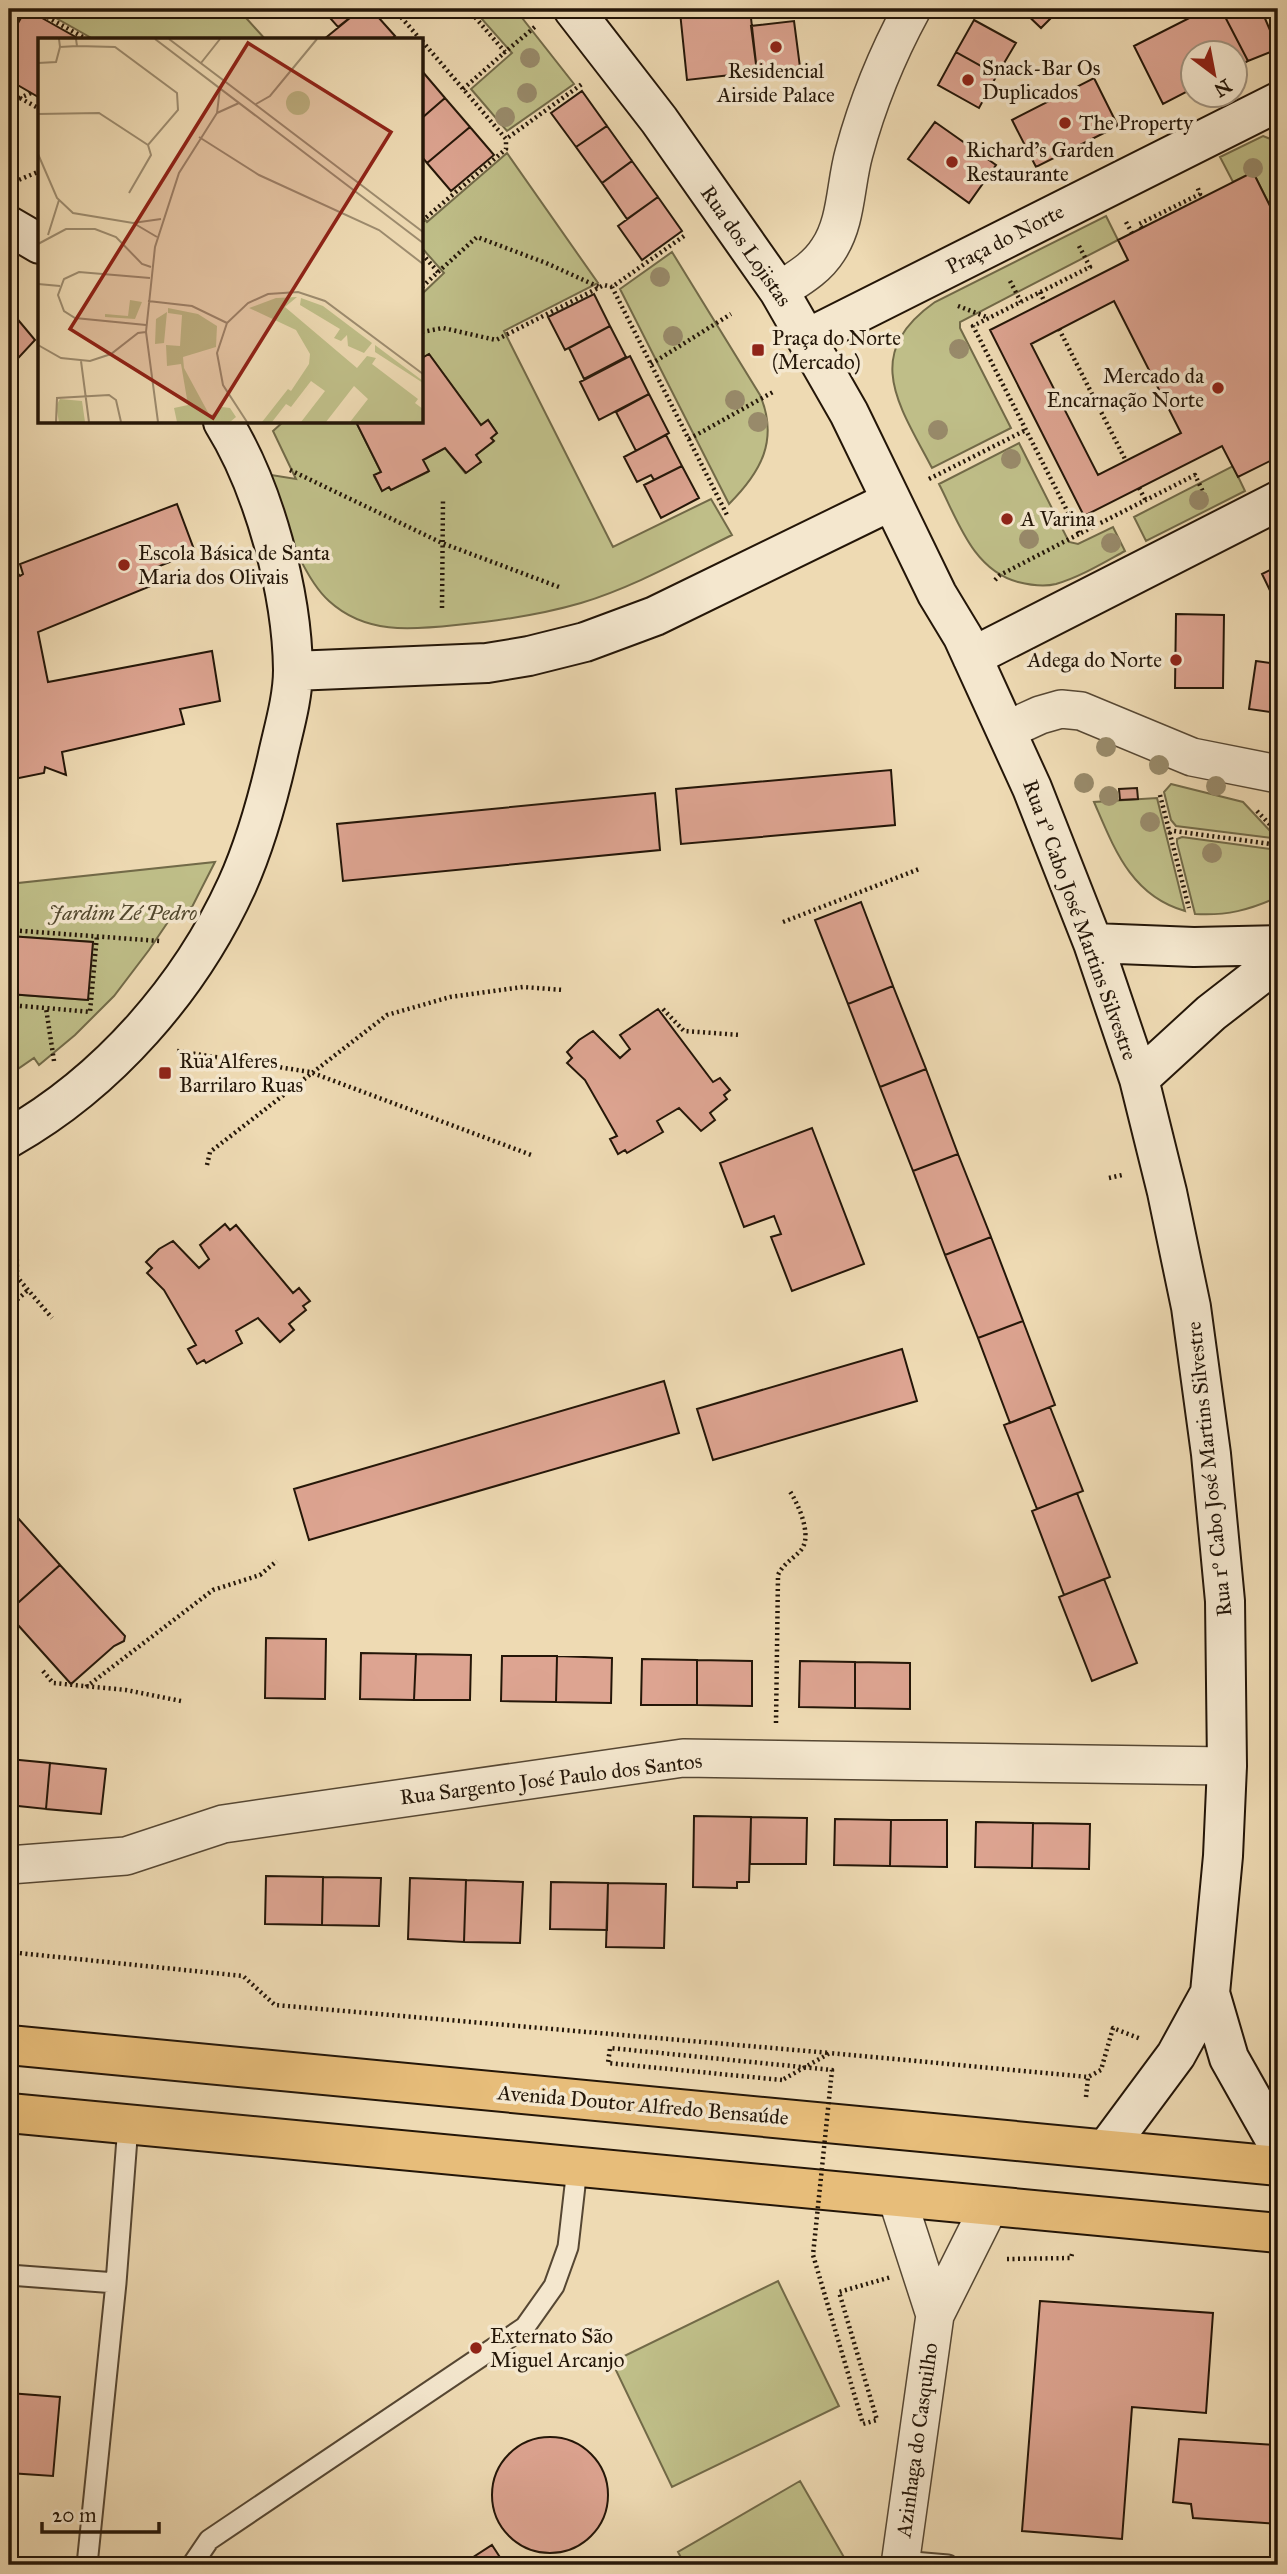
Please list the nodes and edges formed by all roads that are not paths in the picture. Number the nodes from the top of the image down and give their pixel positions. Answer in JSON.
{"nodes":[{"id":1,"x":573,"y":9,"type":"edge"},
{"id":2,"x":912,"y":9,"type":"edge"},
{"id":3,"x":1278,"y":102,"type":"edge"},
{"id":4,"x":9,"y":226,"type":"edge"},
{"id":5,"x":38,"y":243,"type":"edge"},
{"id":6,"x":779,"y":291,"type":"junction"},
{"id":7,"x":808,"y":338,"type":"junction"},
{"id":8,"x":223,"y":424,"type":"edge"},
{"id":9,"x":891,"y":501,"type":"junction"},
{"id":10,"x":1278,"y":501,"type":"edge"},
{"id":11,"x":972,"y":657,"type":"junction"},
{"id":12,"x":293,"y":671,"type":"junction"},
{"id":13,"x":1007,"y":730,"type":"junction"},
{"id":14,"x":1278,"y":774,"type":"edge"},
{"id":15,"x":1093,"y":943,"type":"junction"},
{"id":16,"x":1278,"y":945,"type":"edge"},
{"id":17,"x":1278,"y":961,"type":"edge"},
{"id":18,"x":1139,"y":1079,"type":"junction"},
{"id":19,"x":9,"y":1138,"type":"edge"},
{"id":20,"x":1227,"y":1766,"type":"junction"},
{"id":21,"x":9,"y":1866,"type":"edge"},
{"id":22,"x":1210,"y":1993,"type":"junction"},
{"id":23,"x":9,"y":2045,"type":"edge"},
{"id":24,"x":9,"y":2113,"type":"edge"},
{"id":25,"x":128,"y":2125,"type":"junction"},
{"id":26,"x":1278,"y":2145,"type":"edge"},
{"id":27,"x":1107,"y":2148,"type":"junction"},
{"id":28,"x":1278,"y":2165,"type":"edge"},
{"id":29,"x":577,"y":2168,"type":"junction"},
{"id":30,"x":897,"y":2198,"type":"junction"},
{"id":31,"x":989,"y":2207,"type":"junction"},
{"id":32,"x":1278,"y":2233,"type":"edge"},
{"id":33,"x":9,"y":2275,"type":"edge"},
{"id":34,"x":116,"y":2283,"type":"junction"},
{"id":35,"x":935,"y":2315,"type":"junction"},
{"id":36,"x":901,"y":2563,"type":"edge"},
{"id":37,"x":87,"y":2565,"type":"edge"},
{"id":38,"x":192,"y":2565,"type":"edge"},
{"id":39,"x":948,"y":2565,"type":"edge"}],
"edges":[{"from":1,"to":6,"type":"street","name":"Rua dos Lojistas"},
{"from":2,"to":6,"type":"street"},
{"from":3,"to":7,"type":"street","name":"Praça do Norte"},
{"from":4,"to":5,"type":"street"},
{"from":6,"to":7,"type":"street","name":"Rua dos Lojistas"},
{"from":7,"to":9,"type":"street","name":"Rua dos Lojistas"},
{"from":8,"to":12,"type":"street"},
{"from":9,"to":11,"type":"street","name":"Rua 1º Cabo José Martins Silvestre"},
{"from":9,"to":12,"type":"street"},
{"from":10,"to":11,"type":"street"},
{"from":11,"to":13,"type":"street","name":"Rua 1º Cabo José Martins Silvestre"},
{"from":12,"to":19,"type":"street"},
{"from":13,"to":14,"type":"street"},
{"from":13,"to":15,"type":"street","name":"Rua 1º Cabo José Martins Silvestre"},
{"from":15,"to":16,"type":"street"},
{"from":15,"to":18,"type":"street","name":"Rua 1º Cabo José Martins Silvestre"},
{"from":17,"to":18,"type":"street"},
{"from":18,"to":20,"type":"street","name":"Rua 1º Cabo José Martins Silvestre"},
{"from":20,"to":21,"type":"street","name":"Rua Sargento José Paulo dos Santos"},
{"from":20,"to":22,"type":"street","name":"Rua 1º Cabo José Martins Silvestre"},
{"from":22,"to":26,"type":"street","name":"Rua 1º Cabo José Martins Silvestre"},
{"from":22,"to":27,"type":"street","name":"Rua 1º Cabo José Martins Silvestre"},
{"from":23,"to":27,"type":"highway","name":"Avenida Doutor Alfredo Bensaúde"},
{"from":24,"to":25,"type":"highway"},
{"from":25,"to":29,"type":"highway"},
{"from":25,"to":34,"type":"lane"},
{"from":27,"to":28,"type":"highway","name":"Avenida Doutor Alfredo Bensaúde"},
{"from":29,"to":30,"type":"highway"},
{"from":29,"to":38,"type":"lane"},
{"from":30,"to":31,"type":"highway"},
{"from":30,"to":35,"type":"street","name":"Azinhaga do Casquilho"},
{"from":31,"to":32,"type":"highway"},
{"from":31,"to":35,"type":"street","name":"Azinhaga do Casquilho"},
{"from":33,"to":34,"type":"lane"},
{"from":34,"to":37,"type":"lane"},
{"from":35,"to":36,"type":"street","name":"Azinhaga do Casquilho"},
{"from":36,"to":39,"type":"lane"}]}
